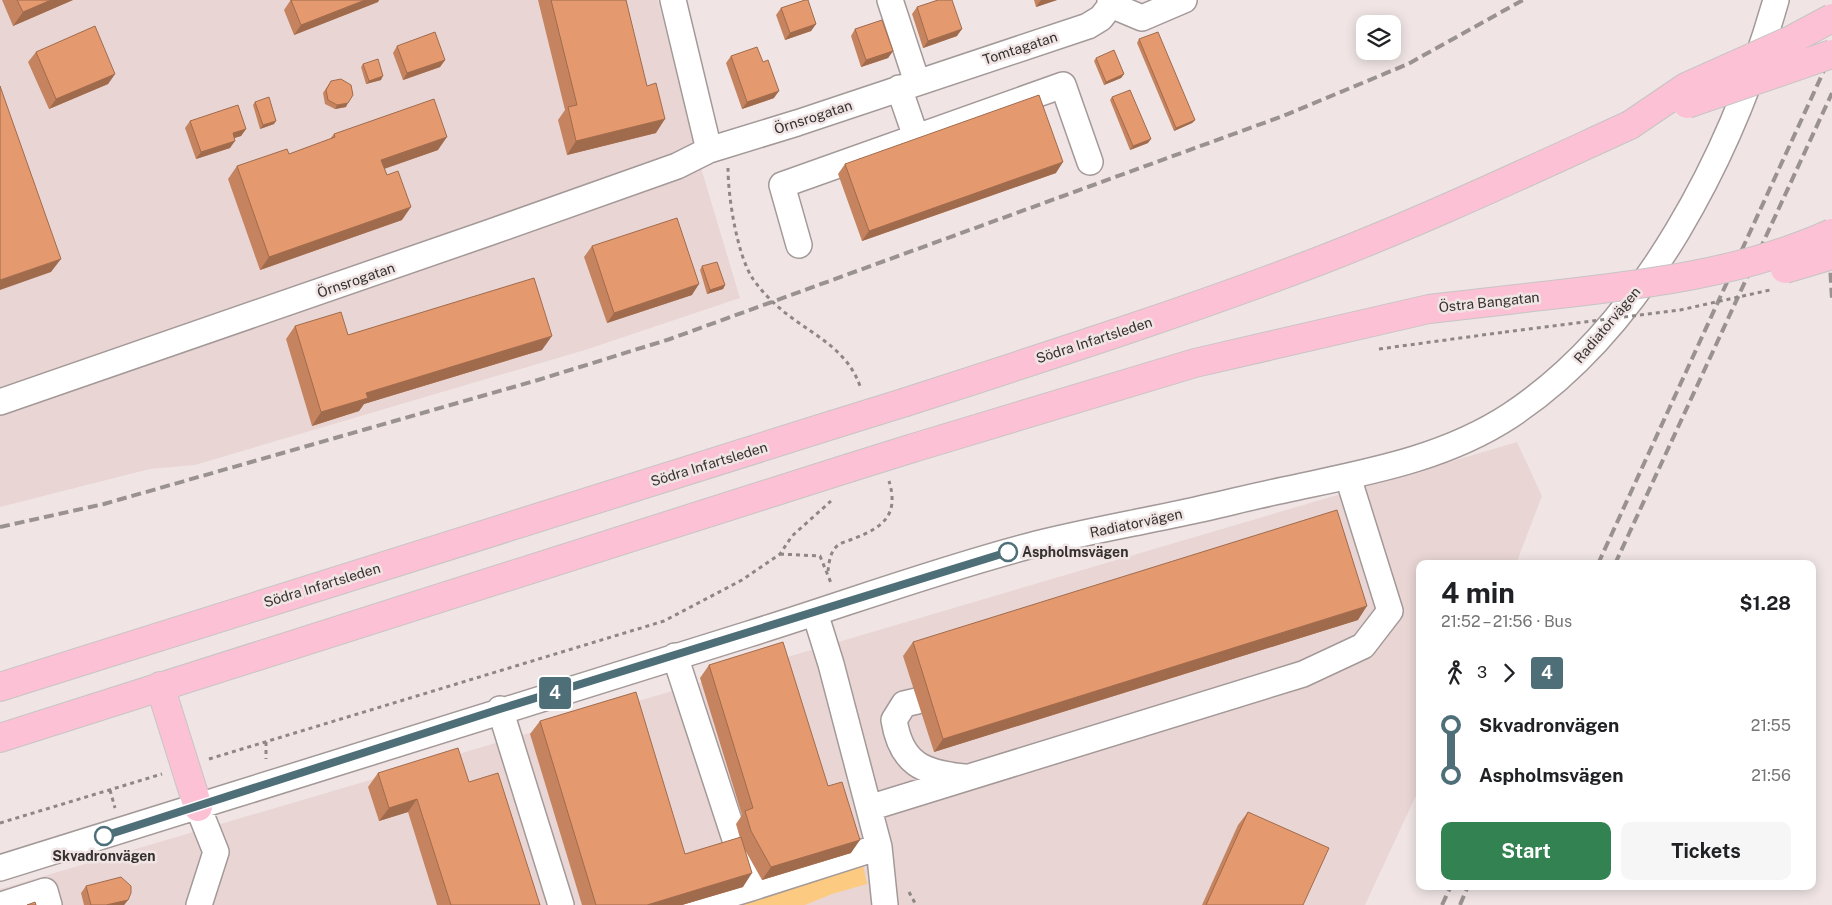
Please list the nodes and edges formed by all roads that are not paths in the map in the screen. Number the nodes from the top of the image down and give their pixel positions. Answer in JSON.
{"nodes":[{"id":1,"x":673,"y":0,"type":"edge"},
{"id":2,"x":890,"y":0,"type":"edge"},
{"id":3,"x":1184,"y":0,"type":"edge"},
{"id":4,"x":1776,"y":0,"type":"edge"},
{"id":5,"x":1110,"y":3,"type":"edge"},
{"id":6,"x":1832,"y":18,"type":"edge"},
{"id":7,"x":1832,"y":54,"type":"edge"},
{"id":8,"x":908,"y":85,"type":"junction"},
{"id":9,"x":1630,"y":126,"type":"junction"},
{"id":10,"x":916,"y":138,"type":"junction"},
{"id":11,"x":709,"y":150,"type":"junction"},
{"id":12,"x":1090,"y":162,"type":"dead end"},
{"id":13,"x":1832,"y":233,"type":"edge"},
{"id":14,"x":800,"y":245,"type":"dead end"},
{"id":15,"x":1832,"y":255,"type":"edge"},
{"id":16,"x":1508,"y":316,"type":"junction"},
{"id":17,"x":0,"y":402,"type":"edge"},
{"id":18,"x":1348,"y":477,"type":"junction"},
{"id":19,"x":815,"y":613,"type":"junction"},
{"id":20,"x":675,"y":656,"type":"junction"},
{"id":21,"x":160,"y":686,"type":"junction"},
{"id":22,"x":0,"y":687,"type":"edge"},
{"id":23,"x":917,"y":700,"type":"dead end"},
{"id":24,"x":500,"y":709,"type":"junction"},
{"id":25,"x":0,"y":738,"type":"edge"},
{"id":26,"x":968,"y":777,"type":"junction"},
{"id":27,"x":198,"y":807,"type":"junction"},
{"id":28,"x":869,"y":808,"type":"junction"},
{"id":29,"x":879,"y":847,"type":"junction"},
{"id":30,"x":0,"y":868,"type":"edge"},
{"id":31,"x":751,"y":888,"type":"junction"},
{"id":32,"x":1,"y":905,"type":"edge"},
{"id":33,"x":49,"y":905,"type":"edge"},
{"id":34,"x":199,"y":905,"type":"edge"},
{"id":35,"x":561,"y":905,"type":"edge"},
{"id":36,"x":696,"y":905,"type":"edge"},
{"id":37,"x":886,"y":905,"type":"edge"}],
"edges":[{"from":1,"to":11,"type":"street"},
{"from":2,"to":8,"type":"street"},
{"from":3,"to":5,"type":"street"},
{"from":4,"to":18,"type":"street","name":"Radiatorvägen"},
{"from":5,"to":8,"type":"street","name":"Tomtagatan"},
{"from":6,"to":9,"type":"main road","bridge":true},
{"from":7,"to":9,"type":"main road","bridge":true},
{"from":8,"to":10,"type":"street"},
{"from":8,"to":11,"type":"street","name":"Örnsrogatan"},
{"from":9,"to":22,"type":"main road","name":"Södra Infartsleden","bridge":true},
{"from":10,"to":12,"type":"street"},
{"from":10,"to":14,"type":"street"},
{"from":11,"to":17,"type":"street","name":"Örnsrogatan"},
{"from":13,"to":16,"type":"main road","name":"Östra Bangatan","bridge":true},
{"from":15,"to":16,"type":"main road","bridge":true},
{"from":16,"to":21,"type":"main road","bridge":true},
{"from":18,"to":19,"type":"street","name":"Radiatorvägen"},
{"from":18,"to":26,"type":"street"},
{"from":19,"to":20,"type":"street","name":"Radiatorvägen"},
{"from":19,"to":28,"type":"street"},
{"from":20,"to":24,"type":"street","name":"Radiatorvägen"},
{"from":20,"to":31,"type":"street"},
{"from":21,"to":25,"type":"main road"},
{"from":21,"to":27,"type":"main road"},
{"from":23,"to":26,"type":"street"},
{"from":24,"to":27,"type":"street","name":"Radiatorvägen"},
{"from":24,"to":35,"type":"street"},
{"from":26,"to":28,"type":"street"},
{"from":27,"to":30,"type":"street","name":"Radiatorvägen"},
{"from":27,"to":34,"type":"street"},
{"from":28,"to":29,"type":"street"},
{"from":29,"to":31,"type":"street"},
{"from":29,"to":37,"type":"street"},
{"from":31,"to":36,"type":"street"},
{"from":32,"to":33,"type":"street"}]}
